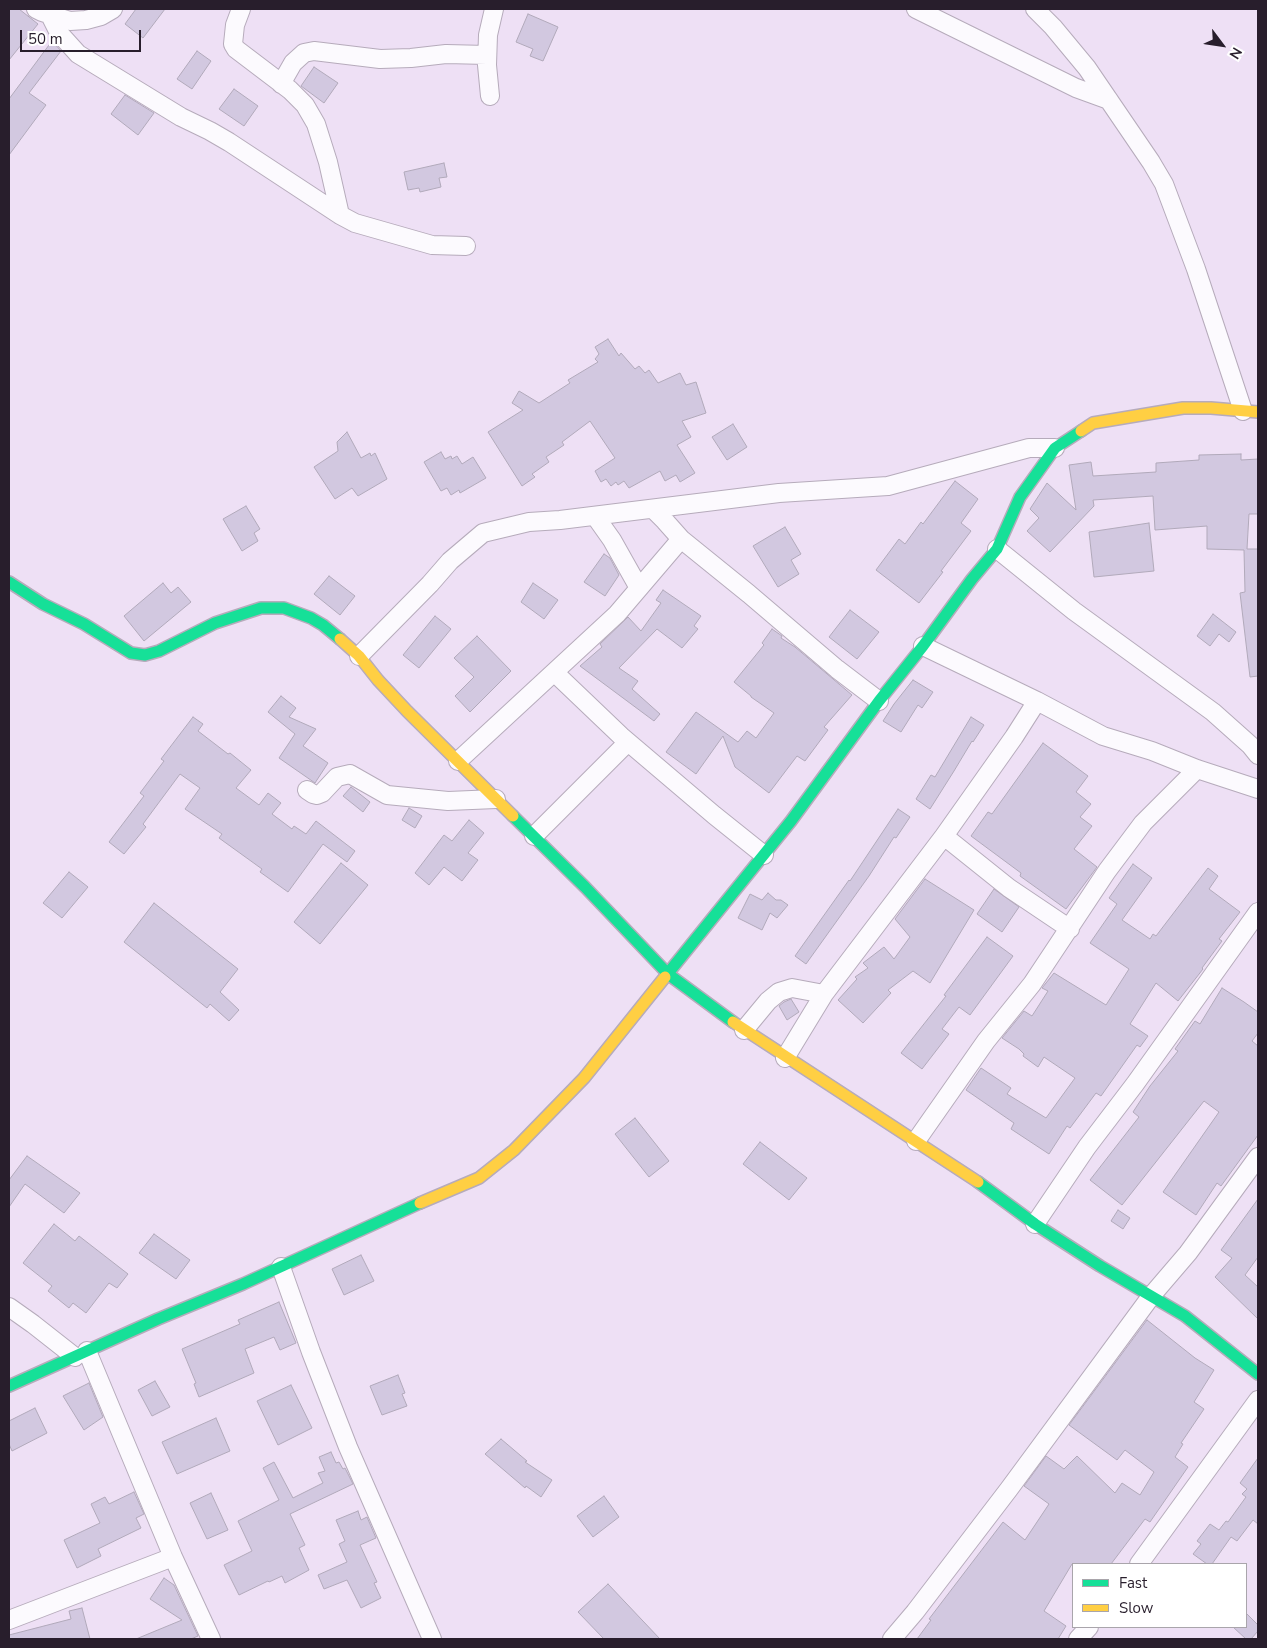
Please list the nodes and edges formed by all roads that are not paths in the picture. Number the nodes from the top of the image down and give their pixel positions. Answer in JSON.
{"nodes":[{"id":1,"x":113,"y":9,"type":"edge"},
{"id":2,"x":241,"y":9,"type":"edge"},
{"id":3,"x":494,"y":9,"type":"edge"},
{"id":4,"x":916,"y":9,"type":"edge"},
{"id":5,"x":1035,"y":9,"type":"edge"},
{"id":6,"x":43,"y":12,"type":"edge"},
{"id":7,"x":488,"y":55,"type":"junction"},
{"id":8,"x":281,"y":84,"type":"junction"},
{"id":9,"x":490,"y":96,"type":"dead end"},
{"id":10,"x":1109,"y":100,"type":"junction"},
{"id":11,"x":340,"y":215,"type":"junction"},
{"id":12,"x":466,"y":246,"type":"dead end"},
{"id":13,"x":1251,"y":412,"type":"edge"},
{"id":14,"x":1054,"y":448,"type":"junction"},
{"id":15,"x":653,"y":509,"type":"junction"},
{"id":16,"x":595,"y":516,"type":"junction"},
{"id":17,"x":681,"y":539,"type":"junction"},
{"id":18,"x":997,"y":549,"type":"junction"},
{"id":19,"x":9,"y":582,"type":"edge"},
{"id":20,"x":639,"y":588,"type":"junction"},
{"id":21,"x":923,"y":646,"type":"junction"},
{"id":22,"x":359,"y":656,"type":"junction"},
{"id":23,"x":554,"y":672,"type":"junction"},
{"id":24,"x":879,"y":701,"type":"junction"},
{"id":25,"x":1037,"y":701,"type":"junction"},
{"id":26,"x":628,"y":742,"type":"junction"},
{"id":27,"x":1258,"y":755,"type":"edge"},
{"id":28,"x":458,"y":761,"type":"junction"},
{"id":29,"x":1197,"y":769,"type":"junction"},
{"id":30,"x":1258,"y":789,"type":"edge"},
{"id":31,"x":307,"y":790,"type":"dead end"},
{"id":32,"x":496,"y":800,"type":"junction"},
{"id":33,"x":534,"y":836,"type":"junction"},
{"id":34,"x":944,"y":836,"type":"junction"},
{"id":35,"x":764,"y":855,"type":"junction"},
{"id":36,"x":1258,"y":912,"type":"edge"},
{"id":37,"x":1070,"y":929,"type":"junction"},
{"id":38,"x":668,"y":974,"type":"junction"},
{"id":39,"x":824,"y":994,"type":"junction"},
{"id":40,"x":744,"y":1030,"type":"junction"},
{"id":41,"x":786,"y":1058,"type":"junction"},
{"id":42,"x":916,"y":1141,"type":"junction"},
{"id":43,"x":1258,"y":1157,"type":"edge"},
{"id":44,"x":1035,"y":1224,"type":"junction"},
{"id":45,"x":281,"y":1267,"type":"junction"},
{"id":46,"x":1152,"y":1295,"type":"junction"},
{"id":47,"x":9,"y":1307,"type":"edge"},
{"id":48,"x":81,"y":1354,"type":"junction"},
{"id":49,"x":1258,"y":1374,"type":"edge"},
{"id":50,"x":9,"y":1386,"type":"edge"},
{"id":51,"x":1258,"y":1400,"type":"edge"},
{"id":52,"x":173,"y":1557,"type":"junction"},
{"id":53,"x":1140,"y":1563,"type":"edge"},
{"id":54,"x":9,"y":1620,"type":"edge"},
{"id":55,"x":1088,"y":1628,"type":"edge"},
{"id":56,"x":211,"y":1639,"type":"edge"},
{"id":57,"x":432,"y":1639,"type":"edge"},
{"id":58,"x":892,"y":1639,"type":"edge"},
{"id":59,"x":1078,"y":1639,"type":"edge"}],
"edges":[{"from":1,"to":6,"type":"street"},
{"from":2,"to":8,"type":"street"},
{"from":3,"to":7,"type":"street"},
{"from":4,"to":10,"type":"street"},
{"from":5,"to":10,"type":"street"},
{"from":6,"to":11,"type":"street"},
{"from":7,"to":8,"type":"street"},
{"from":7,"to":9,"type":"street"},
{"from":8,"to":11,"type":"street"},
{"from":10,"to":13,"type":"street"},
{"from":11,"to":12,"type":"street"},
{"from":13,"to":14,"type":"street"},
{"from":14,"to":15,"type":"street"},
{"from":14,"to":18,"type":"street"},
{"from":15,"to":16,"type":"street"},
{"from":15,"to":17,"type":"street"},
{"from":16,"to":20,"type":"street"},
{"from":16,"to":22,"type":"street"},
{"from":17,"to":20,"type":"street"},
{"from":17,"to":24,"type":"street"},
{"from":18,"to":21,"type":"street"},
{"from":18,"to":27,"type":"street"},
{"from":19,"to":22,"type":"street"},
{"from":20,"to":23,"type":"street"},
{"from":21,"to":24,"type":"street"},
{"from":21,"to":25,"type":"street"},
{"from":22,"to":28,"type":"street"},
{"from":23,"to":26,"type":"street"},
{"from":23,"to":28,"type":"street"},
{"from":24,"to":35,"type":"street"},
{"from":25,"to":29,"type":"street"},
{"from":25,"to":34,"type":"street"},
{"from":26,"to":33,"type":"street"},
{"from":26,"to":35,"type":"street"},
{"from":28,"to":32,"type":"street"},
{"from":29,"to":30,"type":"street"},
{"from":29,"to":37,"type":"street"},
{"from":31,"to":32,"type":"street"},
{"from":32,"to":33,"type":"street"},
{"from":33,"to":38,"type":"street"},
{"from":34,"to":37,"type":"street"},
{"from":34,"to":39,"type":"street"},
{"from":35,"to":38,"type":"street"},
{"from":36,"to":44,"type":"street"},
{"from":37,"to":42,"type":"street"},
{"from":38,"to":40,"type":"street"},
{"from":38,"to":45,"type":"street"},
{"from":39,"to":40,"type":"street"},
{"from":39,"to":41,"type":"street"},
{"from":40,"to":41,"type":"street"},
{"from":41,"to":42,"type":"street"},
{"from":42,"to":44,"type":"street"},
{"from":43,"to":46,"type":"street"},
{"from":44,"to":46,"type":"street"},
{"from":45,"to":48,"type":"street"},
{"from":45,"to":57,"type":"street"},
{"from":46,"to":49,"type":"street"},
{"from":46,"to":58,"type":"street"},
{"from":47,"to":48,"type":"street"},
{"from":48,"to":50,"type":"street"},
{"from":48,"to":52,"type":"street"},
{"from":51,"to":53,"type":"street"},
{"from":52,"to":54,"type":"street"},
{"from":52,"to":56,"type":"street"},
{"from":55,"to":59,"type":"street"}]}
